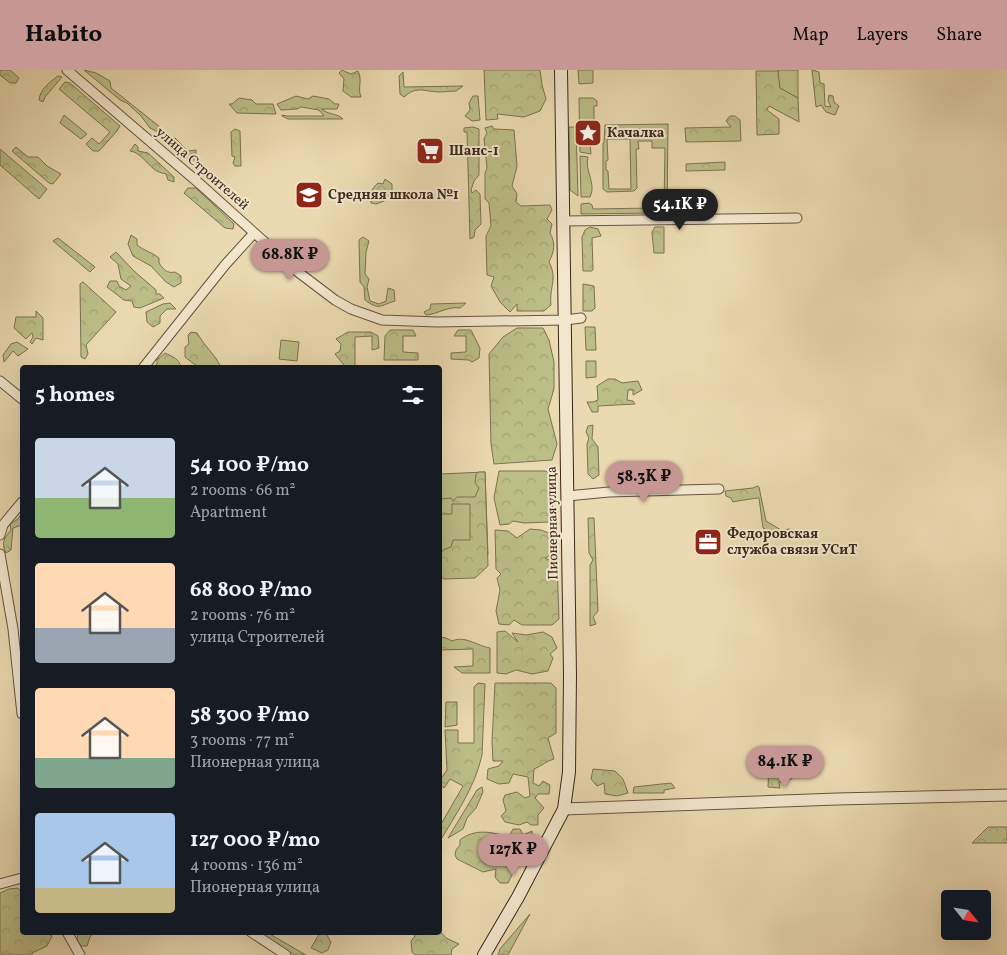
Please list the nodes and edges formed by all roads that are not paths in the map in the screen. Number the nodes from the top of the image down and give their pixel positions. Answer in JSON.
{"nodes":[{"id":1,"x":67,"y":70,"type":"edge"},
{"id":2,"x":561,"y":70,"type":"edge"},
{"id":3,"x":797,"y":218,"type":"dead end"},
{"id":4,"x":563,"y":221,"type":"junction"},
{"id":5,"x":254,"y":233,"type":"junction"},
{"id":6,"x":580,"y":318,"type":"dead end"},
{"id":7,"x":565,"y":320,"type":"junction"},
{"id":8,"x":145,"y":365,"type":"edge"},
{"id":9,"x":0,"y":381,"type":"edge"},
{"id":10,"x":20,"y":398,"type":"edge"},
{"id":11,"x":719,"y":489,"type":"dead end"},
{"id":12,"x":567,"y":496,"type":"junction"},
{"id":13,"x":20,"y":504,"type":"edge"},
{"id":14,"x":0,"y":535,"type":"edge"},
{"id":15,"x":0,"y":554,"type":"edge"},
{"id":16,"x":1,"y":575,"type":"edge"},
{"id":17,"x":20,"y":695,"type":"edge"},
{"id":18,"x":1007,"y":795,"type":"edge"},
{"id":19,"x":564,"y":809,"type":"junction"},
{"id":20,"x":20,"y":879,"type":"edge"},
{"id":21,"x":0,"y":884,"type":"edge"},
{"id":22,"x":70,"y":935,"type":"edge"},
{"id":23,"x":256,"y":935,"type":"edge"},
{"id":24,"x":80,"y":955,"type":"edge"},
{"id":25,"x":286,"y":955,"type":"edge"},
{"id":26,"x":484,"y":955,"type":"edge"}],
"edges":[{"from":1,"to":5,"type":"street","name":"улица Строителей"},
{"from":2,"to":4,"type":"main road","name":"Пионерная улица"},
{"from":3,"to":4,"type":"street"},
{"from":4,"to":7,"type":"main road","name":"Пионерная улица"},
{"from":5,"to":7,"type":"street","name":"улица Строителей"},
{"from":5,"to":8,"type":"street"},
{"from":6,"to":7,"type":"street","name":"улица Строителей"},
{"from":7,"to":12,"type":"main road","name":"Пионерная улица"},
{"from":9,"to":10,"type":"street"},
{"from":11,"to":12,"type":"street"},
{"from":12,"to":19,"type":"main road","name":"Пионерная улица"},
{"from":13,"to":14,"type":"street"},
{"from":15,"to":16,"type":"street"},
{"from":16,"to":17,"type":"street"},
{"from":18,"to":19,"type":"street"},
{"from":19,"to":26,"type":"main road","name":"Пионерная улица"},
{"from":20,"to":21,"type":"street"},
{"from":22,"to":24,"type":"street"},
{"from":23,"to":25,"type":"street"}]}
